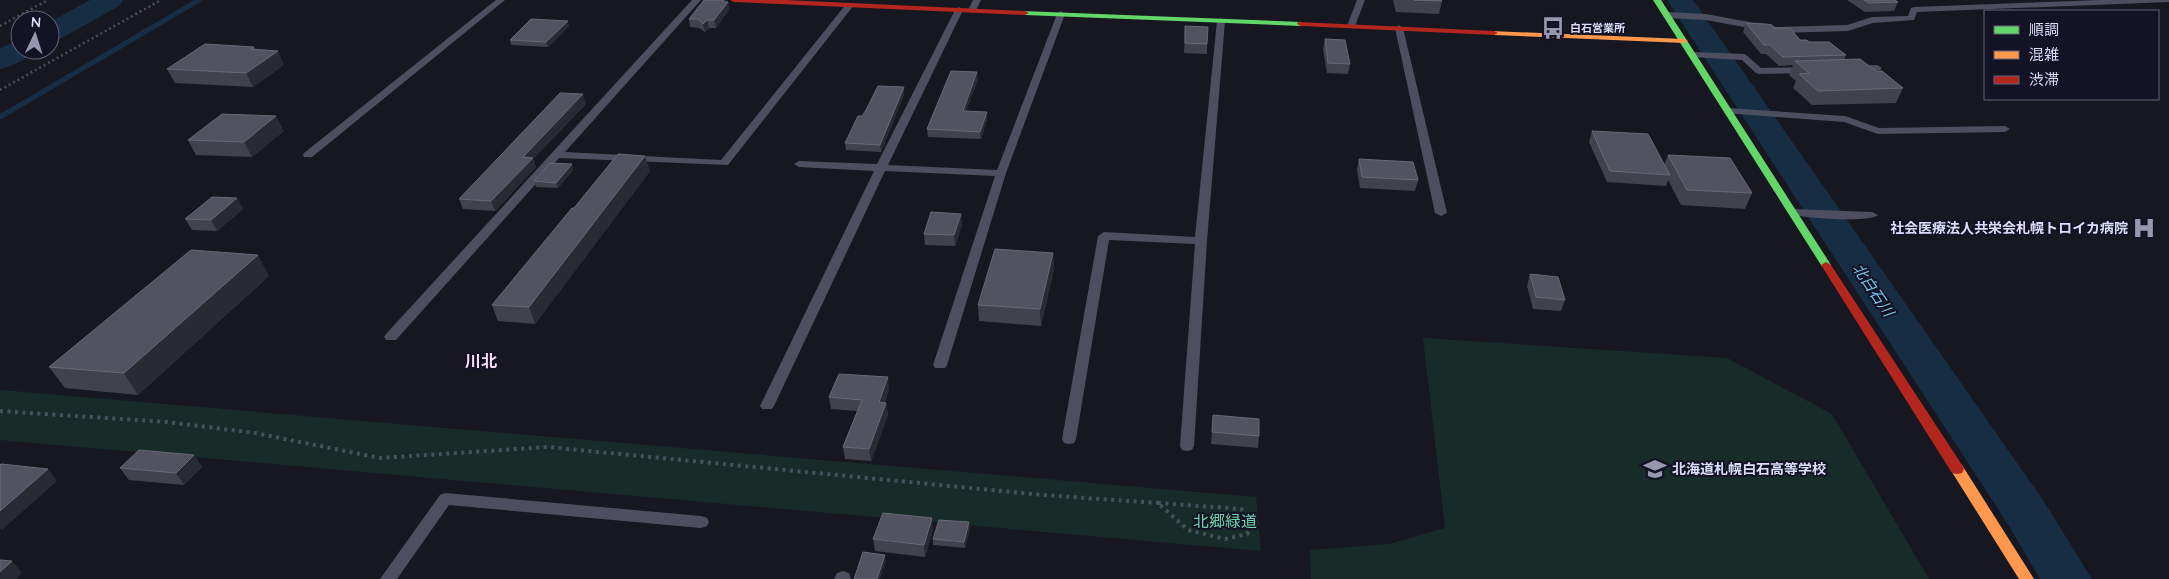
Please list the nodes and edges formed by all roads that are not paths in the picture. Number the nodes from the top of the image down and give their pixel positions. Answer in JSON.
{"nodes":[{"id":1,"x":502,"y":0,"type":"edge"},
{"id":2,"x":697,"y":0,"type":"edge"},
{"id":3,"x":734,"y":0,"type":"edge"},
{"id":4,"x":1361,"y":0,"type":"edge"},
{"id":5,"x":1657,"y":0,"type":"edge"},
{"id":6,"x":2166,"y":0,"type":"edge"},
{"id":7,"x":798,"y":1,"type":"edge"},
{"id":8,"x":897,"y":3,"type":"edge"},
{"id":9,"x":850,"y":5,"type":"junction"},
{"id":10,"x":975,"y":5,"type":"edge"},
{"id":11,"x":959,"y":10,"type":"junction"},
{"id":12,"x":1061,"y":14,"type":"junction"},
{"id":13,"x":1672,"y":15,"type":"junction"},
{"id":14,"x":1221,"y":21,"type":"junction"},
{"id":15,"x":1351,"y":26,"type":"junction"},
{"id":16,"x":1399,"y":28,"type":"junction"},
{"id":17,"x":1684,"y":41,"type":"junction"},
{"id":18,"x":1698,"y":55,"type":"junction"},
{"id":19,"x":1878,"y":68,"type":"dead end"},
{"id":20,"x":1848,"y":69,"type":"edge"},
{"id":21,"x":1818,"y":70,"type":"edge"},
{"id":22,"x":1734,"y":111,"type":"junction"},
{"id":23,"x":2005,"y":129,"type":"dead end"},
{"id":24,"x":308,"y":155,"type":"dead end"},
{"id":25,"x":556,"y":155,"type":"junction"},
{"id":26,"x":799,"y":164,"type":"dead end"},
{"id":27,"x":881,"y":167,"type":"junction"},
{"id":28,"x":1002,"y":173,"type":"junction"},
{"id":29,"x":1794,"y":212,"type":"junction"},
{"id":30,"x":1441,"y":213,"type":"dead end"},
{"id":31,"x":1872,"y":214,"type":"dead end"},
{"id":32,"x":1201,"y":241,"type":"junction"},
{"id":33,"x":391,"y":337,"type":"dead end"},
{"id":34,"x":940,"y":365,"type":"dead end"},
{"id":35,"x":767,"y":406,"type":"dead end"},
{"id":36,"x":1069,"y":439,"type":"dead end"},
{"id":37,"x":1187,"y":446,"type":"dead end"},
{"id":38,"x":701,"y":522,"type":"dead end"},
{"id":39,"x":388,"y":579,"type":"edge"},
{"id":40,"x":2027,"y":579,"type":"edge"}],
"edges":[{"from":1,"to":24,"type":"lane"},
{"from":2,"to":25,"type":"lane"},
{"from":3,"to":7,"type":"street"},
{"from":4,"to":15,"type":"lane"},
{"from":5,"to":13,"type":"street"},
{"from":6,"to":13,"type":"lane"},
{"from":7,"to":9,"type":"street"},
{"from":8,"to":9,"type":"street"},
{"from":8,"to":11,"type":"street"},
{"from":9,"to":25,"type":"lane"},
{"from":10,"to":11,"type":"street"},
{"from":10,"to":12,"type":"street"},
{"from":11,"to":27,"type":"lane"},
{"from":12,"to":14,"type":"street"},
{"from":12,"to":28,"type":"lane"},
{"from":13,"to":17,"type":"street"},
{"from":14,"to":15,"type":"street"},
{"from":14,"to":32,"type":"lane"},
{"from":15,"to":16,"type":"street"},
{"from":16,"to":17,"type":"street"},
{"from":16,"to":30,"type":"lane"},
{"from":17,"to":18,"type":"street"},
{"from":18,"to":21,"type":"lane"},
{"from":18,"to":22,"type":"street"},
{"from":19,"to":20,"type":"lane"},
{"from":22,"to":23,"type":"lane"},
{"from":22,"to":29,"type":"street"},
{"from":25,"to":33,"type":"lane"},
{"from":26,"to":27,"type":"lane"},
{"from":27,"to":28,"type":"lane"},
{"from":27,"to":35,"type":"lane"},
{"from":28,"to":34,"type":"lane"},
{"from":29,"to":31,"type":"lane"},
{"from":29,"to":40,"type":"street"},
{"from":32,"to":36,"type":"lane"},
{"from":32,"to":37,"type":"lane"},
{"from":38,"to":39,"type":"lane"}]}
